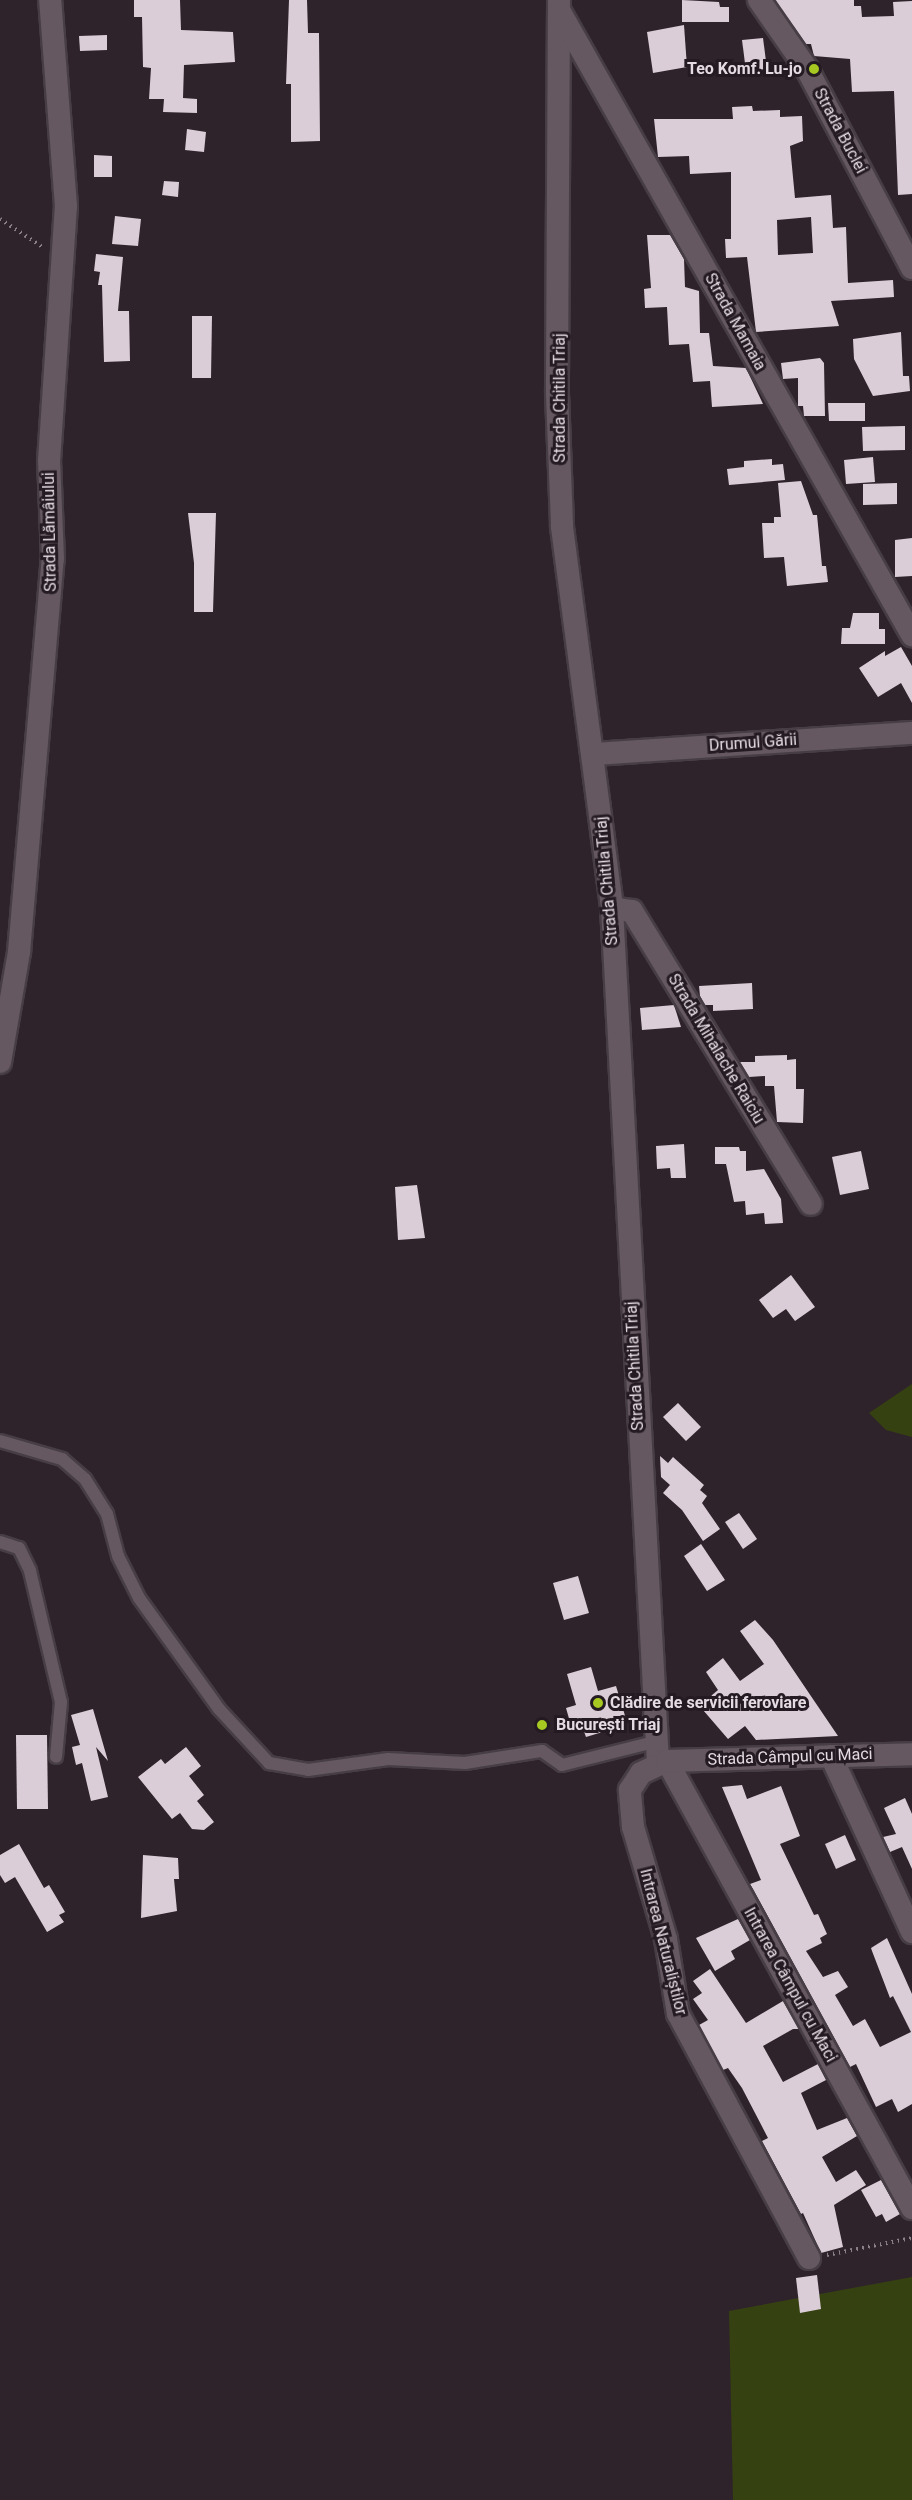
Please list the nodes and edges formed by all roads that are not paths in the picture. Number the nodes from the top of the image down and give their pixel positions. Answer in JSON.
{"nodes":[{"id":1,"x":50,"y":0,"type":"edge"},
{"id":2,"x":759,"y":0,"type":"edge"},
{"id":3,"x":559,"y":5,"type":"edge"},
{"id":4,"x":912,"y":268,"type":"edge"},
{"id":5,"x":912,"y":635,"type":"edge"},
{"id":6,"x":912,"y":733,"type":"edge"},
{"id":7,"x":594,"y":754,"type":"junction"},
{"id":8,"x":612,"y":908,"type":"junction"},
{"id":9,"x":0,"y":1062,"type":"edge"},
{"id":10,"x":811,"y":1204,"type":"dead end"},
{"id":11,"x":0,"y":1441,"type":"edge"},
{"id":12,"x":0,"y":1542,"type":"edge"},
{"id":13,"x":912,"y":1754,"type":"edge"},
{"id":14,"x":660,"y":1756,"type":"junction"},
{"id":15,"x":831,"y":1756,"type":"junction"},
{"id":16,"x":56,"y":1757,"type":"dead end"},
{"id":17,"x":912,"y":1932,"type":"edge"},
{"id":18,"x":912,"y":2208,"type":"edge"},
{"id":19,"x":809,"y":2258,"type":"road end"}],
"edges":[{"from":1,"to":9,"type":"street","name":"Strada Lămâiului"},
{"from":2,"to":4,"type":"street","name":"Strada Buclei"},
{"from":3,"to":5,"type":"street","name":"Strada Mamaia"},
{"from":3,"to":7,"type":"street","name":"Strada Chitila Triaj"},
{"from":6,"to":7,"type":"street","name":"Drumul Gării"},
{"from":7,"to":8,"type":"street","name":"Strada Chitila Triaj"},
{"from":8,"to":10,"type":"street","name":"Strada Mihalache Raiciu"},
{"from":8,"to":14,"type":"street","name":"Strada Chitila Triaj"},
{"from":11,"to":14,"type":"lane"},
{"from":12,"to":16,"type":"lane"},
{"from":13,"to":15,"type":"street","name":"Strada Câmpul cu Maci"},
{"from":14,"to":15,"type":"street","name":"Strada Câmpul cu Maci"},
{"from":14,"to":18,"type":"street","name":"Intrarea Câmpul cu Maci"},
{"from":14,"to":19,"type":"street","name":"Intrarea Naturaliștilor"},
{"from":15,"to":17,"type":"street"}]}
